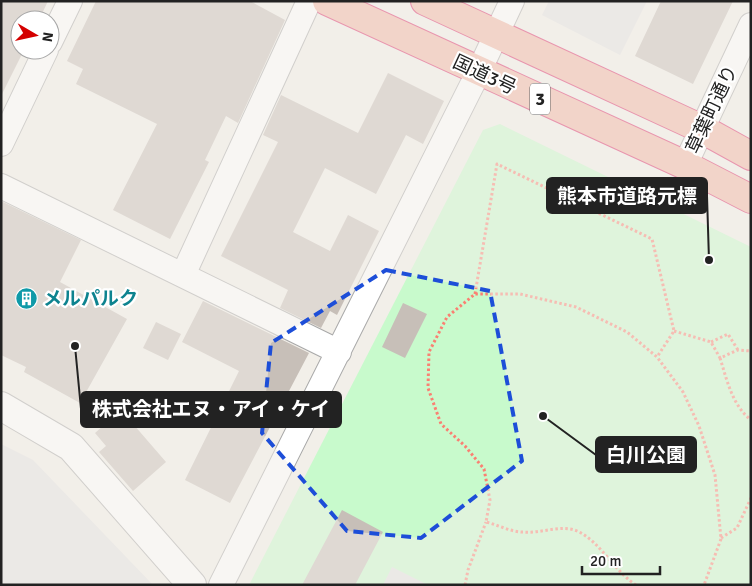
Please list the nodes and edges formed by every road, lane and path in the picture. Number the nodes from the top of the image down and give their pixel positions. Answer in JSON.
{"nodes":[{"id":1,"x":70,"y":1,"type":"edge"},
{"id":2,"x":309,"y":1,"type":"edge"},
{"id":3,"x":328,"y":1,"type":"edge"},
{"id":4,"x":424,"y":1,"type":"edge"},
{"id":5,"x":512,"y":1,"type":"edge"},
{"id":6,"x":60,"y":22,"type":"edge"},
{"id":7,"x":751,"y":25,"type":"edge"},
{"id":8,"x":496,"y":34,"type":"junction"},
{"id":9,"x":41,"y":60,"type":"edge"},
{"id":10,"x":480,"y":71,"type":"junction"},
{"id":11,"x":702,"y":130,"type":"junction"},
{"id":12,"x":1,"y":144,"type":"edge"},
{"id":13,"x":751,"y":156,"type":"edge"},
{"id":14,"x":685,"y":165,"type":"junction"},
{"id":15,"x":1,"y":186,"type":"edge"},
{"id":16,"x":751,"y":199,"type":"edge"},
{"id":17,"x":184,"y":275,"type":"junction"},
{"id":18,"x":475,"y":294,"type":"junction"},
{"id":19,"x":674,"y":331,"type":"junction"},
{"id":20,"x":711,"y":342,"type":"junction"},
{"id":21,"x":738,"y":350,"type":"junction"},
{"id":22,"x":751,"y":351,"type":"edge"},
{"id":23,"x":339,"y":352,"type":"junction"},
{"id":24,"x":657,"y":357,"type":"junction"},
{"id":25,"x":720,"y":358,"type":"junction"},
{"id":26,"x":1,"y":406,"type":"edge"},
{"id":27,"x":751,"y":420,"type":"edge"},
{"id":28,"x":751,"y":498,"type":"edge"},
{"id":29,"x":486,"y":522,"type":"junction"},
{"id":30,"x":721,"y":538,"type":"junction"},
{"id":31,"x":192,"y":585,"type":"edge"},
{"id":32,"x":221,"y":585,"type":"edge"},
{"id":33,"x":466,"y":585,"type":"edge"},
{"id":34,"x":636,"y":585,"type":"edge"},
{"id":35,"x":704,"y":585,"type":"edge"}],
"edges":[{"from":1,"to":6,"type":"street"},
{"from":2,"to":17,"type":"street"},
{"from":3,"to":10,"type":"highway","name":"国道3号","number":"3"},
{"from":4,"to":8,"type":"highway","number":"3"},
{"from":5,"to":8,"type":"street"},
{"from":7,"to":11,"type":"street","name":"草葉町通り"},
{"from":8,"to":10,"type":"street"},
{"from":8,"to":11,"type":"highway","number":"3"},
{"from":9,"to":12,"type":"street"},
{"from":10,"to":14,"type":"highway","name":"国道3号","number":"3"},
{"from":10,"to":23,"type":"street"},
{"from":11,"to":13,"type":"highway","number":"3"},
{"from":11,"to":14,"type":"street","name":"草葉町通り"},
{"from":14,"to":16,"type":"highway","name":"国道3号","number":"3"},
{"from":15,"to":17,"type":"street"},
{"from":17,"to":23,"type":"street"},
{"from":18,"to":19,"type":"path"},
{"from":18,"to":24,"type":"path"},
{"from":18,"to":29,"type":"path"},
{"from":19,"to":20,"type":"path"},
{"from":19,"to":24,"type":"path"},
{"from":20,"to":21,"type":"path"},
{"from":20,"to":25,"type":"path"},
{"from":21,"to":22,"type":"path"},
{"from":21,"to":25,"type":"path"},
{"from":23,"to":32,"type":"street"},
{"from":24,"to":30,"type":"path"},
{"from":25,"to":27,"type":"path"},
{"from":26,"to":31,"type":"street"},
{"from":28,"to":30,"type":"path"},
{"from":29,"to":33,"type":"path"},
{"from":29,"to":34,"type":"path"},
{"from":30,"to":35,"type":"path"}]}
